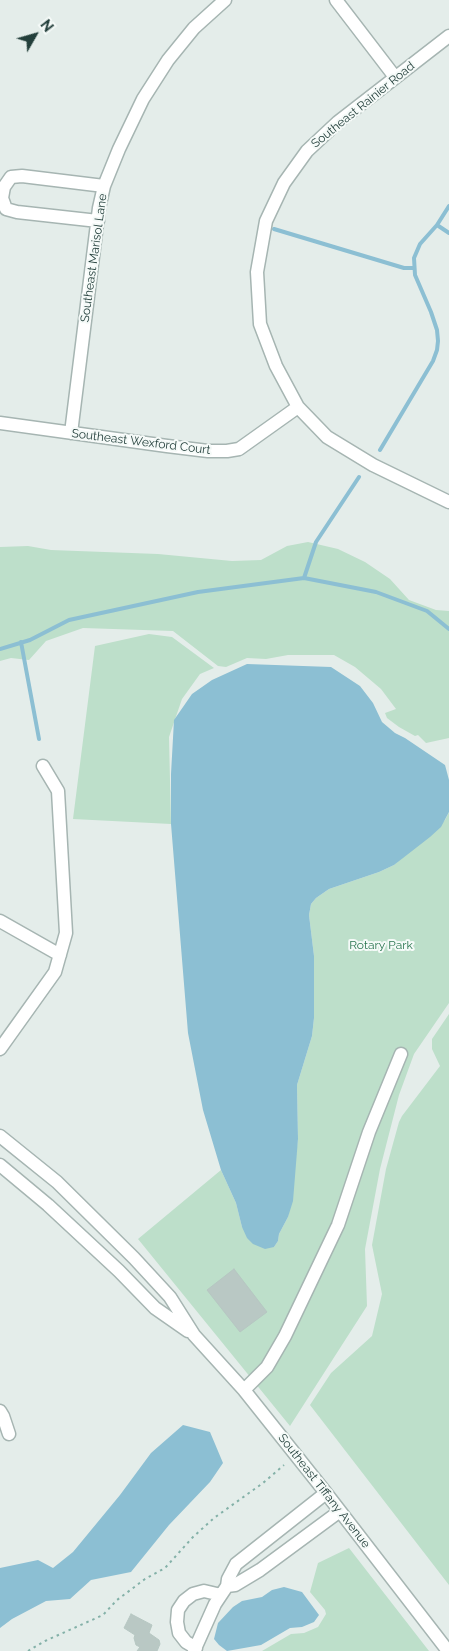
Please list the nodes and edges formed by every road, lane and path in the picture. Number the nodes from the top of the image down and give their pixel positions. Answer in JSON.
{"nodes":[{"id":1,"x":225,"y":0,"type":"edge"},
{"id":2,"x":336,"y":0,"type":"edge"},
{"id":3,"x":449,"y":36,"type":"edge"},
{"id":4,"x":395,"y":77,"type":"junction"},
{"id":5,"x":104,"y":186,"type":"junction"},
{"id":6,"x":98,"y":221,"type":"junction"},
{"id":7,"x":298,"y":406,"type":"junction"},
{"id":8,"x":0,"y":423,"type":"edge"},
{"id":9,"x":71,"y":433,"type":"junction"},
{"id":10,"x":449,"y":502,"type":"edge"},
{"id":11,"x":43,"y":766,"type":"dead end"},
{"id":12,"x":0,"y":921,"type":"edge"},
{"id":13,"x":60,"y":955,"type":"junction"},
{"id":14,"x":0,"y":1050,"type":"edge"},
{"id":15,"x":401,"y":1054,"type":"dead end"},
{"id":16,"x":0,"y":1136,"type":"edge"},
{"id":17,"x":0,"y":1165,"type":"edge"},
{"id":18,"x":194,"y":1335,"type":"junction"},
{"id":19,"x":244,"y":1390,"type":"junction"},
{"id":20,"x":0,"y":1411,"type":"edge"},
{"id":21,"x":8,"y":1434,"type":"dead end"},
{"id":22,"x":284,"y":1465,"type":"dead end"},
{"id":23,"x":326,"y":1493,"type":"junction"},
{"id":24,"x":340,"y":1511,"type":"junction"},
{"id":25,"x":268,"y":1538,"type":"junction"},
{"id":26,"x":281,"y":1554,"type":"junction"},
{"id":27,"x":224,"y":1591,"type":"junction"},
{"id":28,"x":195,"y":1650,"type":"edge"},
{"id":29,"x":28,"y":1651,"type":"edge"},
{"id":30,"x":448,"y":1651,"type":"edge"}],
"edges":[{"from":1,"to":5,"type":"street","name":"Southeast Marisol Lane"},
{"from":2,"to":4,"type":"street"},
{"from":3,"to":4,"type":"street","name":"Southeast Rainier Road"},
{"from":4,"to":7,"type":"street","name":"Southeast Rainier Road"},
{"from":5,"to":6,"type":"street","name":"Southeast Marisol Lane"},
{"from":5,"to":6,"type":"street"},
{"from":6,"to":9,"type":"street","name":"Southeast Marisol Lane"},
{"from":7,"to":9,"type":"street","name":"Southeast Wexford Court"},
{"from":7,"to":10,"type":"street","name":"Southeast Rainier Road"},
{"from":8,"to":9,"type":"street","name":"Southeast Wexford Court"},
{"from":11,"to":13,"type":"street"},
{"from":12,"to":13,"type":"street"},
{"from":13,"to":14,"type":"street"},
{"from":15,"to":19,"type":"street"},
{"from":16,"to":18,"type":"street","name":"Southeast Tiffany Avenue"},
{"from":17,"to":18,"type":"street","name":"Southeast Tiffany Avenue"},
{"from":18,"to":19,"type":"street","name":"Southeast Tiffany Avenue"},
{"from":19,"to":23,"type":"street","name":"Southeast Tiffany Avenue"},
{"from":20,"to":21,"type":"street"},
{"from":22,"to":29,"type":"path"},
{"from":23,"to":24,"type":"street","name":"Southeast Tiffany Avenue"},
{"from":23,"to":25,"type":"street"},
{"from":24,"to":26,"type":"street"},
{"from":24,"to":30,"type":"street","name":"Southeast Tiffany Avenue"},
{"from":25,"to":26,"type":"street"},
{"from":25,"to":27,"type":"street"},
{"from":26,"to":27,"type":"street"},
{"from":27,"to":28,"type":"street"},
{"from":27,"to":28,"type":"street"}]}
